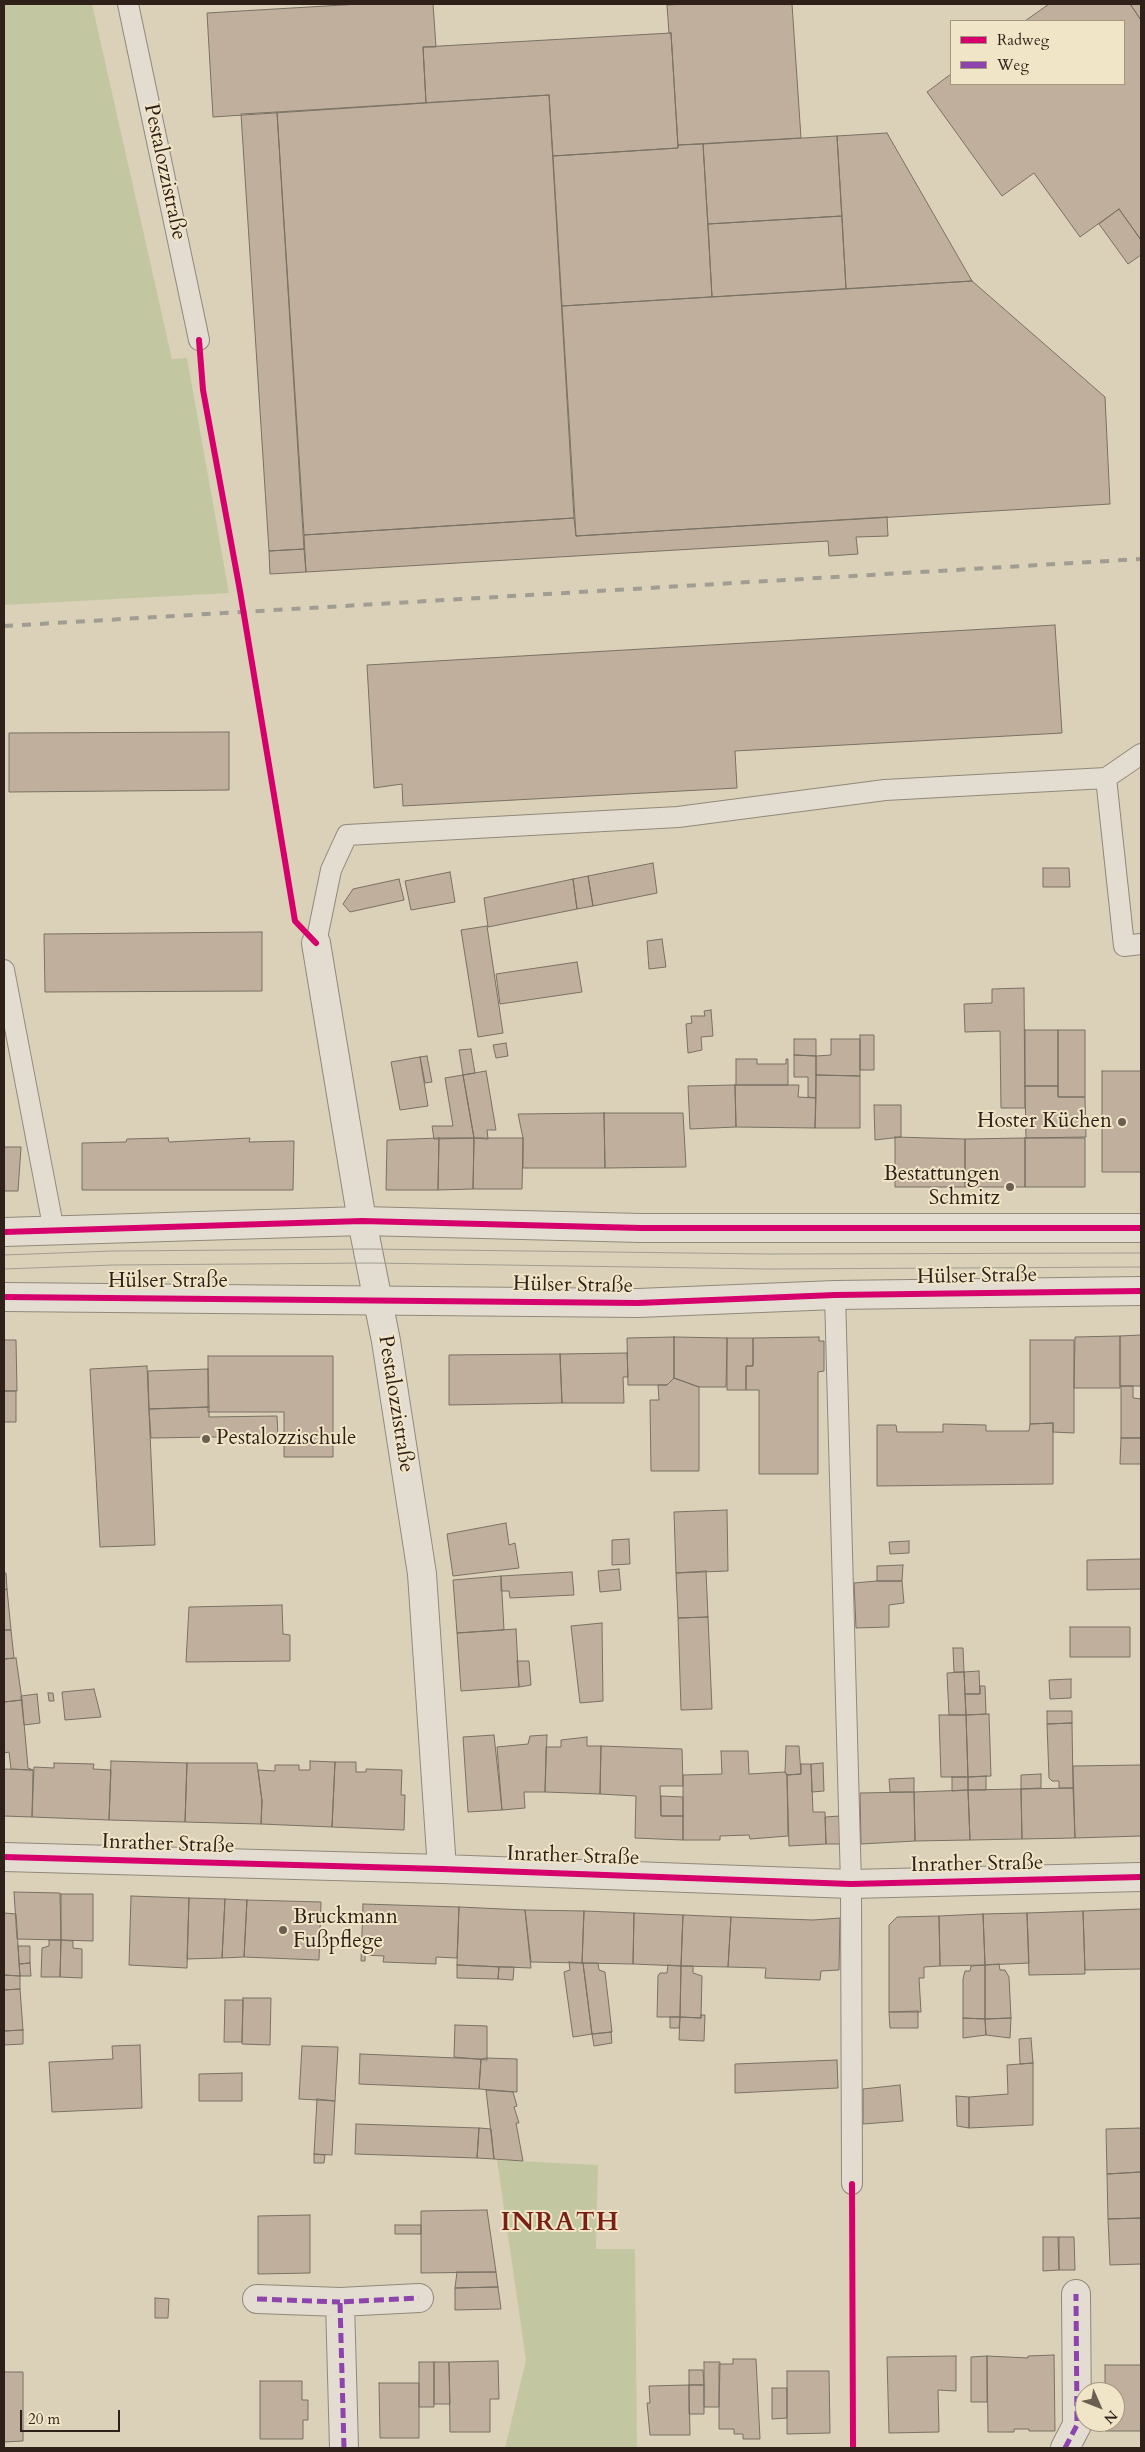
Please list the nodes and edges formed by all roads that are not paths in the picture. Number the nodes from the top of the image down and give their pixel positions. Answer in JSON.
{"nodes":[{"id":1,"x":128,"y":4,"type":"edge"},
{"id":2,"x":199,"y":340,"type":"dead end"},
{"id":3,"x":1141,"y":754,"type":"edge"},
{"id":4,"x":1106,"y":778,"type":"junction"},
{"id":5,"x":316,"y":943,"type":"joint"},
{"id":6,"x":1141,"y":944,"type":"edge"},
{"id":7,"x":5,"y":979,"type":"edge"},
{"id":8,"x":362,"y":1221,"type":"junction"},
{"id":9,"x":1141,"y":1228,"type":"edge"},
{"id":10,"x":54,"y":1231,"type":"junction"},
{"id":11,"x":4,"y":1232,"type":"edge"},
{"id":12,"x":1141,"y":1291,"type":"edge"},
{"id":13,"x":835,"y":1295,"type":"junction"},
{"id":14,"x":4,"y":1297,"type":"edge"},
{"id":15,"x":378,"y":1299,"type":"junction"},
{"id":16,"x":4,"y":1857,"type":"edge"},
{"id":17,"x":442,"y":1868,"type":"junction"},
{"id":18,"x":1141,"y":1877,"type":"edge"},
{"id":19,"x":851,"y":1884,"type":"junction"},
{"id":20,"x":852,"y":2184,"type":"dead end"},
{"id":21,"x":1076,"y":2294,"type":"dead end"},
{"id":22,"x":419,"y":2298,"type":"dead end"},
{"id":23,"x":257,"y":2299,"type":"dead end"},
{"id":24,"x":340,"y":2302,"type":"junction"},
{"id":25,"x":344,"y":2448,"type":"edge"},
{"id":26,"x":1066,"y":2448,"type":"edge"}],
"edges":[{"from":1,"to":2,"type":"lane","name":"Pestalozzistraße"},
{"from":3,"to":4,"type":"lane"},
{"from":4,"to":5,"type":"lane"},
{"from":4,"to":6,"type":"lane"},
{"from":5,"to":8,"type":"street","name":"Pestalozzistraße"},
{"from":7,"to":10,"type":"lane"},
{"from":8,"to":9,"type":"street"},
{"from":8,"to":10,"type":"street"},
{"from":8,"to":15,"type":"street","name":"Pestalozzistraße"},
{"from":10,"to":11,"type":"street"},
{"from":12,"to":13,"type":"street","name":"Hülser Straße"},
{"from":13,"to":15,"type":"street","name":"Hülser Straße"},
{"from":13,"to":19,"type":"lane"},
{"from":14,"to":15,"type":"street","name":"Hülser Straße"},
{"from":15,"to":17,"type":"street","name":"Pestalozzistraße"},
{"from":16,"to":17,"type":"street","name":"Inrather Straße"},
{"from":17,"to":19,"type":"street","name":"Inrather Straße"},
{"from":18,"to":19,"type":"street","name":"Inrather Straße"},
{"from":19,"to":20,"type":"lane"},
{"from":21,"to":26,"type":"street"},
{"from":22,"to":24,"type":"street"},
{"from":23,"to":24,"type":"street"},
{"from":24,"to":25,"type":"street"}]}
